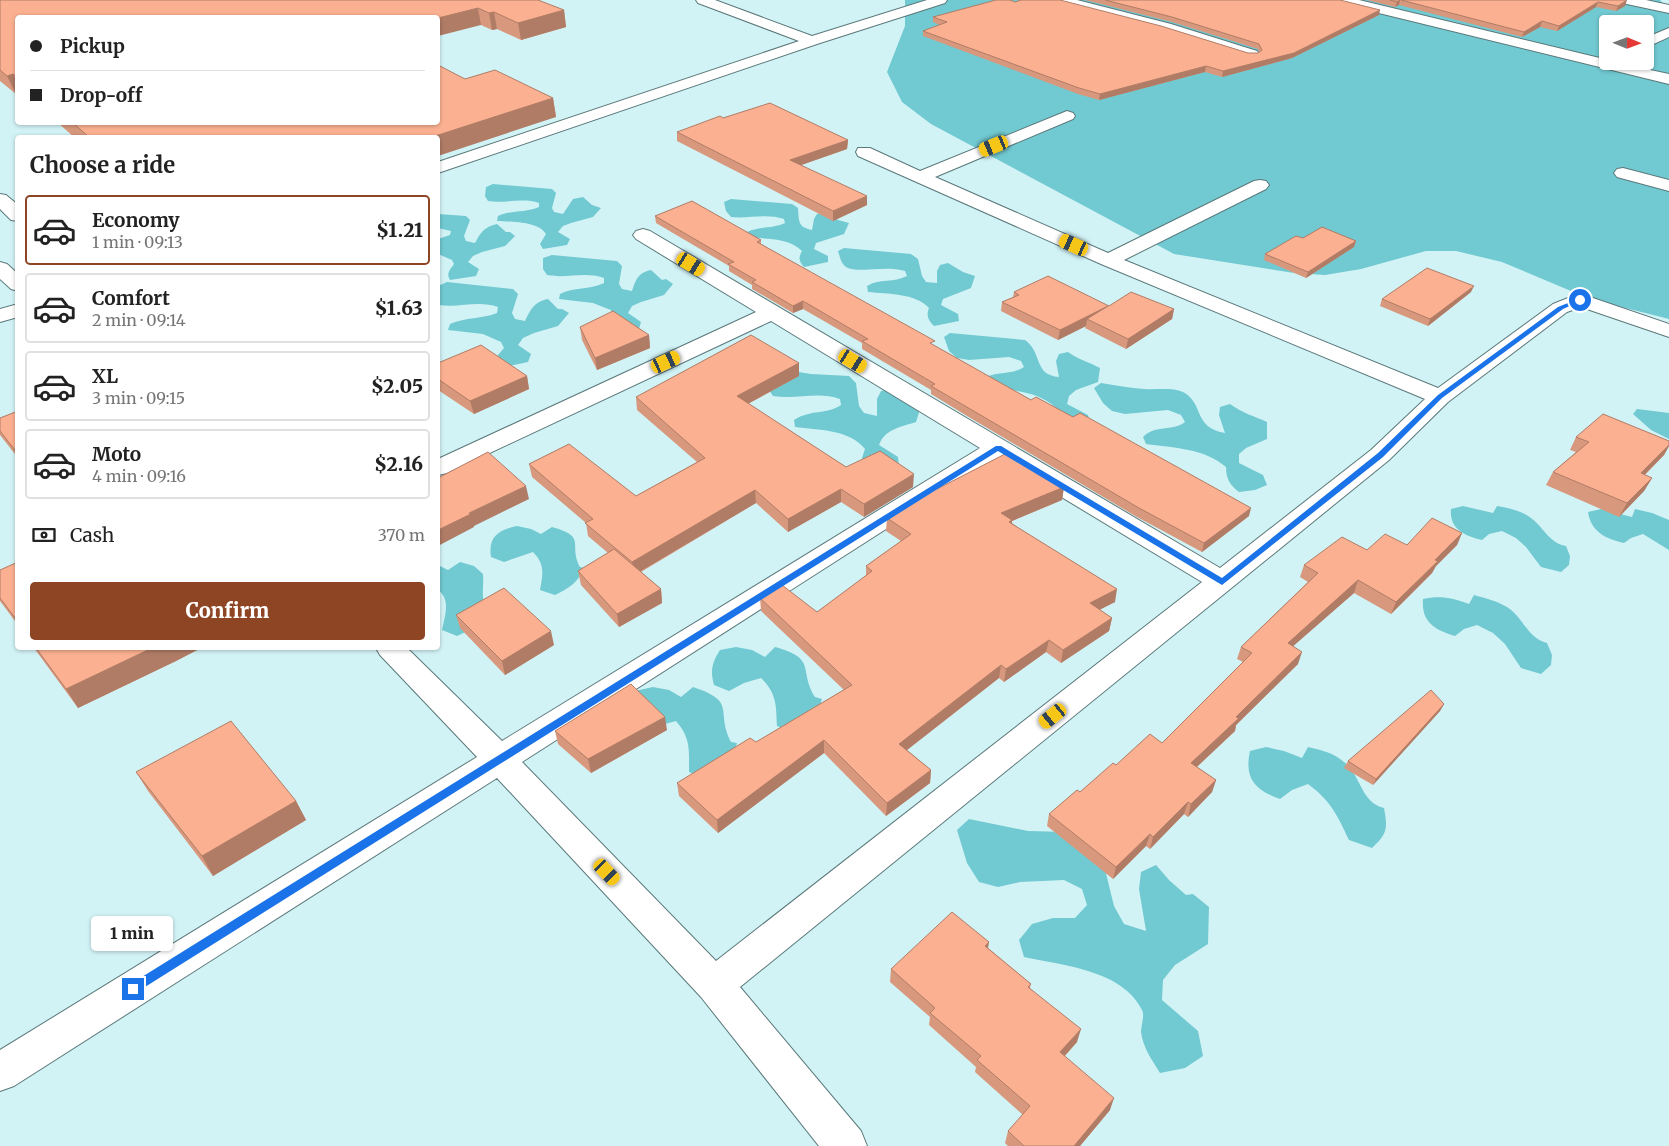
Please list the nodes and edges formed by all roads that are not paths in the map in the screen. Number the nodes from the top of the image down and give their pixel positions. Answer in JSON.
{"nodes":[{"id":1,"x":703,"y":0,"type":"edge"},
{"id":2,"x":940,"y":0,"type":"edge"},
{"id":3,"x":1062,"y":0,"type":"edge"},
{"id":4,"x":1343,"y":0,"type":"edge"},
{"id":5,"x":1627,"y":0,"type":"edge"},
{"id":6,"x":1669,"y":9,"type":"edge"},
{"id":7,"x":1669,"y":32,"type":"edge"},
{"id":8,"x":1654,"y":40,"type":"edge"},
{"id":9,"x":812,"y":41,"type":"junction"},
{"id":10,"x":1252,"y":54,"type":"edge"},
{"id":11,"x":1599,"y":60,"type":"edge"},
{"id":12,"x":1637,"y":70,"type":"edge"},
{"id":13,"x":1669,"y":79,"type":"edge"},
{"id":14,"x":1067,"y":116,"type":"dead end"},
{"id":15,"x":864,"y":152,"type":"dead end"},
{"id":16,"x":440,"y":167,"type":"edge"},
{"id":17,"x":1623,"y":173,"type":"dead end"},
{"id":18,"x":920,"y":177,"type":"junction"},
{"id":19,"x":1260,"y":185,"type":"dead end"},
{"id":20,"x":1669,"y":186,"type":"edge"},
{"id":21,"x":0,"y":199,"type":"edge"},
{"id":22,"x":15,"y":213,"type":"edge"},
{"id":23,"x":643,"y":235,"type":"dead end"},
{"id":24,"x":1108,"y":260,"type":"junction"},
{"id":25,"x":0,"y":268,"type":"edge"},
{"id":26,"x":15,"y":283,"type":"edge"},
{"id":27,"x":15,"y":287,"type":"edge"},
{"id":28,"x":0,"y":293,"type":"edge"},
{"id":29,"x":15,"y":311,"type":"edge"},
{"id":30,"x":772,"y":312,"type":"junction"},
{"id":31,"x":0,"y":316,"type":"edge"},
{"id":32,"x":1669,"y":331,"type":"edge"},
{"id":33,"x":1440,"y":397,"type":"junction"},
{"id":34,"x":998,"y":448,"type":"junction"},
{"id":35,"x":440,"y":467,"type":"edge"},
{"id":36,"x":1222,"y":582,"type":"junction"},
{"id":37,"x":392,"y":650,"type":"edge"},
{"id":38,"x":499,"y":759,"type":"junction"},
{"id":39,"x":714,"y":985,"type":"junction"},
{"id":40,"x":0,"y":1072,"type":"edge"},
{"id":41,"x":846,"y":1146,"type":"edge"}],
"edges":[{"from":1,"to":9,"type":"street"},
{"from":2,"to":9,"type":"street"},
{"from":3,"to":10,"type":"street"},
{"from":4,"to":11,"type":"street"},
{"from":5,"to":6,"type":"street"},
{"from":7,"to":8,"type":"street"},
{"from":9,"to":16,"type":"street"},
{"from":12,"to":13,"type":"street"},
{"from":14,"to":18,"type":"street"},
{"from":15,"to":18,"type":"street"},
{"from":17,"to":20,"type":"street"},
{"from":18,"to":24,"type":"street"},
{"from":19,"to":24,"type":"street"},
{"from":21,"to":22,"type":"street"},
{"from":23,"to":30,"type":"street"},
{"from":24,"to":33,"type":"street"},
{"from":25,"to":26,"type":"street"},
{"from":27,"to":28,"type":"street"},
{"from":29,"to":31,"type":"street"},
{"from":30,"to":34,"type":"street"},
{"from":30,"to":35,"type":"street"},
{"from":32,"to":33,"type":"street"},
{"from":33,"to":36,"type":"street"},
{"from":34,"to":36,"type":"street"},
{"from":34,"to":38,"type":"street"},
{"from":36,"to":39,"type":"street"},
{"from":37,"to":38,"type":"street"},
{"from":38,"to":39,"type":"street"},
{"from":38,"to":40,"type":"street"},
{"from":39,"to":41,"type":"street"}]}
